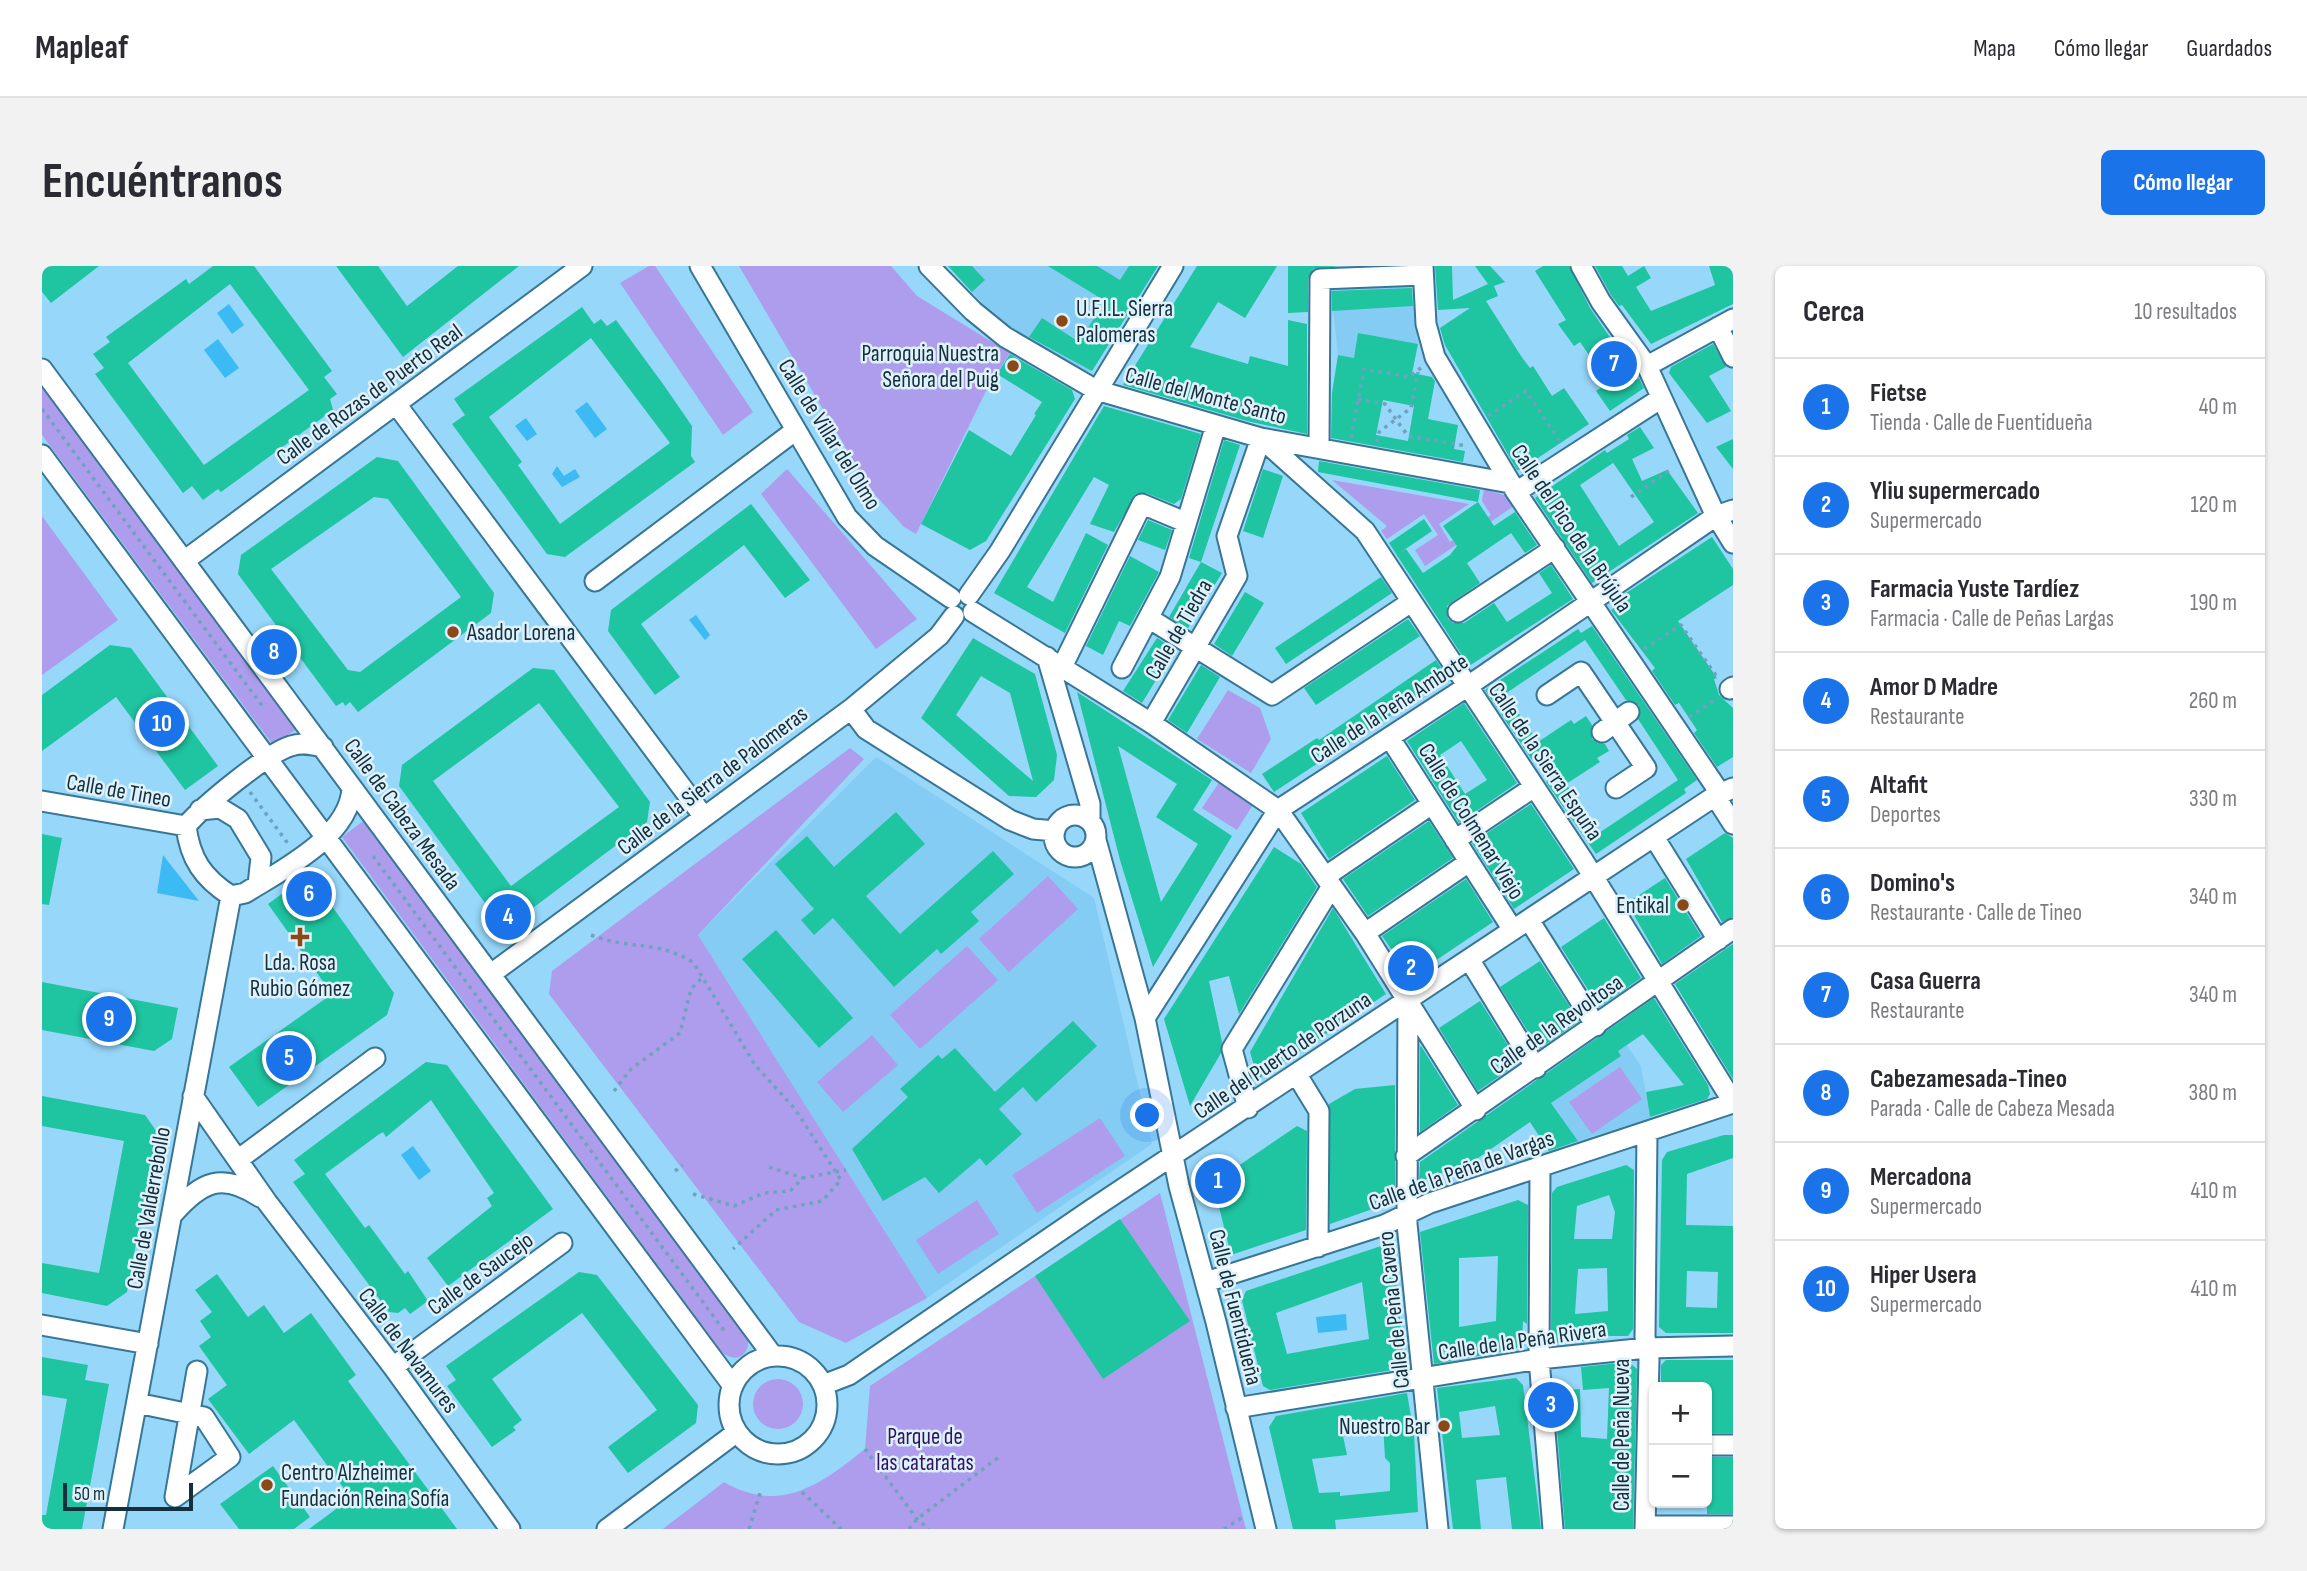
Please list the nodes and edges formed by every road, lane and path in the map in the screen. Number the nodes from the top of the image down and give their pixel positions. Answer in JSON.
{"nodes":[{"id":1,"x":582,"y":266,"type":"edge"},
{"id":2,"x":700,"y":266,"type":"edge"},
{"id":3,"x":929,"y":266,"type":"edge"},
{"id":4,"x":1173,"y":266,"type":"edge"},
{"id":5,"x":1581,"y":266,"type":"edge"},
{"id":6,"x":1423,"y":271,"type":"edge"},
{"id":7,"x":1725,"y":323,"type":"edge"},
{"id":8,"x":1435,"y":357,"type":"junction"},
{"id":9,"x":1733,"y":357,"type":"edge"},
{"id":10,"x":1647,"y":366,"type":"junction"},
{"id":11,"x":42,"y":369,"type":"edge"},
{"id":12,"x":1418,"y":370,"type":"junction"},
{"id":13,"x":1096,"y":390,"type":"junction"},
{"id":14,"x":1358,"y":399,"type":"junction"},
{"id":15,"x":1660,"y":399,"type":"junction"},
{"id":16,"x":396,"y":404,"type":"junction"},
{"id":17,"x":42,"y":410,"type":"edge"},
{"id":18,"x":1396,"y":419,"type":"junction"},
{"id":19,"x":1216,"y":425,"type":"junction"},
{"id":20,"x":1475,"y":426,"type":"junction"},
{"id":21,"x":796,"y":430,"type":"junction"},
{"id":22,"x":1261,"y":438,"type":"junction"},
{"id":23,"x":1319,"y":448,"type":"junction"},
{"id":24,"x":1489,"y":450,"type":"junction"},
{"id":25,"x":1348,"y":453,"type":"junction"},
{"id":26,"x":42,"y":455,"type":"edge"},
{"id":27,"x":1570,"y":456,"type":"junction"},
{"id":28,"x":1374,"y":458,"type":"junction"},
{"id":29,"x":1672,"y":468,"type":"dead end"},
{"id":30,"x":1510,"y":482,"type":"junction"},
{"id":31,"x":1631,"y":497,"type":"dead end"},
{"id":32,"x":1725,"y":513,"type":"edge"},
{"id":33,"x":1185,"y":522,"type":"junction"},
{"id":34,"x":136,"y":525,"type":"dead end"},
{"id":35,"x":131,"y":529,"type":"junction"},
{"id":36,"x":124,"y":533,"type":"dead end"},
{"id":37,"x":1733,"y":543,"type":"edge"},
{"id":38,"x":1555,"y":548,"type":"junction"},
{"id":39,"x":184,"y":561,"type":"junction"},
{"id":40,"x":594,"y":581,"type":"dead end"},
{"id":41,"x":1591,"y":599,"type":"junction"},
{"id":42,"x":1411,"y":602,"type":"junction"},
{"id":43,"x":961,"y":605,"type":"junction"},
{"id":44,"x":1458,"y":612,"type":"dead end"},
{"id":45,"x":1150,"y":619,"type":"junction"},
{"id":46,"x":1196,"y":646,"type":"junction"},
{"id":47,"x":1636,"y":654,"type":"dead end"},
{"id":48,"x":1054,"y":662,"type":"junction"},
{"id":49,"x":1122,"y":668,"type":"dead end"},
{"id":50,"x":1468,"y":686,"type":"junction"},
{"id":51,"x":1727,"y":687,"type":"edge"},
{"id":52,"x":1547,"y":695,"type":"dead end"},
{"id":53,"x":269,"y":703,"type":"dead end"},
{"id":54,"x":263,"y":707,"type":"junction"},
{"id":55,"x":851,"y":709,"type":"junction"},
{"id":56,"x":256,"y":712,"type":"dead end"},
{"id":57,"x":1682,"y":722,"type":"dead end"},
{"id":58,"x":1151,"y":723,"type":"junction"},
{"id":59,"x":1391,"y":738,"type":"junction"},
{"id":60,"x":323,"y":747,"type":"junction"},
{"id":61,"x":269,"y":758,"type":"junction"},
{"id":62,"x":247,"y":787,"type":"dead end"},
{"id":63,"x":1534,"y":787,"type":"junction"},
{"id":64,"x":352,"y":788,"type":"junction"},
{"id":65,"x":1616,"y":788,"type":"dead end"},
{"id":66,"x":1723,"y":792,"type":"edge"},
{"id":67,"x":42,"y":801,"type":"edge"},
{"id":68,"x":1432,"y":804,"type":"junction"},
{"id":69,"x":199,"y":810,"type":"junction"},
{"id":70,"x":1278,"y":810,"type":"junction"},
{"id":71,"x":704,"y":817,"type":"junction"},
{"id":72,"x":1081,"y":818,"type":"junction"},
{"id":73,"x":1733,"y":824,"type":"edge"},
{"id":74,"x":187,"y":826,"type":"junction"},
{"id":75,"x":1055,"y":831,"type":"junction"},
{"id":76,"x":1654,"y":837,"type":"junction"},
{"id":77,"x":326,"y":840,"type":"junction"},
{"id":78,"x":1096,"y":840,"type":"junction"},
{"id":79,"x":1455,"y":840,"type":"junction"},
{"id":80,"x":292,"y":849,"type":"dead end"},
{"id":81,"x":1081,"y":856,"type":"junction"},
{"id":82,"x":366,"y":861,"type":"dead end"},
{"id":83,"x":1469,"y":862,"type":"junction"},
{"id":84,"x":1594,"y":877,"type":"junction"},
{"id":85,"x":1329,"y":881,"type":"junction"},
{"id":86,"x":258,"y":885,"type":"junction"},
{"id":87,"x":1113,"y":892,"type":"junction"},
{"id":88,"x":231,"y":896,"type":"junction"},
{"id":89,"x":1520,"y":925,"type":"junction"},
{"id":90,"x":1365,"y":933,"type":"junction"},
{"id":91,"x":1726,"y":934,"type":"edge"},
{"id":92,"x":591,"y":935,"type":"dead end"},
{"id":93,"x":1469,"y":959,"type":"junction"},
{"id":94,"x":491,"y":974,"type":"junction"},
{"id":95,"x":702,"y":976,"type":"junction"},
{"id":96,"x":1658,"y":981,"type":"junction"},
{"id":97,"x":1408,"y":1000,"type":"junction"},
{"id":98,"x":1145,"y":1018,"type":"junction"},
{"id":99,"x":1596,"y":1026,"type":"junction"},
{"id":100,"x":375,"y":1058,"type":"dead end"},
{"id":101,"x":1536,"y":1068,"type":"junction"},
{"id":102,"x":1297,"y":1075,"type":"junction"},
{"id":103,"x":614,"y":1091,"type":"dead end"},
{"id":104,"x":193,"y":1096,"type":"junction"},
{"id":105,"x":1733,"y":1102,"type":"edge"},
{"id":106,"x":1248,"y":1108,"type":"junction"},
{"id":107,"x":1476,"y":1110,"type":"junction"},
{"id":108,"x":1647,"y":1132,"type":"junction"},
{"id":109,"x":1175,"y":1156,"type":"junction"},
{"id":110,"x":1406,"y":1156,"type":"junction"},
{"id":111,"x":239,"y":1159,"type":"junction"},
{"id":112,"x":682,"y":1165,"type":"dead end"},
{"id":113,"x":1540,"y":1166,"type":"junction"},
{"id":114,"x":769,"y":1167,"type":"dead end"},
{"id":115,"x":846,"y":1170,"type":"dead end"},
{"id":116,"x":675,"y":1171,"type":"dead end"},
{"id":117,"x":836,"y":1172,"type":"junction"},
{"id":118,"x":803,"y":1178,"type":"junction"},
{"id":119,"x":693,"y":1194,"type":"dead end"},
{"id":120,"x":267,"y":1202,"type":"junction"},
{"id":121,"x":1408,"y":1214,"type":"junction"},
{"id":122,"x":173,"y":1215,"type":"junction"},
{"id":123,"x":562,"y":1243,"type":"dead end"},
{"id":124,"x":1318,"y":1247,"type":"junction"},
{"id":125,"x":733,"y":1249,"type":"dead end"},
{"id":126,"x":1206,"y":1282,"type":"junction"},
{"id":127,"x":42,"y":1325,"type":"edge"},
{"id":128,"x":731,"y":1328,"type":"dead end"},
{"id":129,"x":725,"y":1332,"type":"junction"},
{"id":130,"x":719,"y":1337,"type":"dead end"},
{"id":131,"x":148,"y":1344,"type":"junction"},
{"id":132,"x":1733,"y":1346,"type":"edge"},
{"id":133,"x":1647,"y":1348,"type":"junction"},
{"id":134,"x":773,"y":1356,"type":"junction"},
{"id":135,"x":1539,"y":1359,"type":"junction"},
{"id":136,"x":393,"y":1367,"type":"junction"},
{"id":137,"x":197,"y":1371,"type":"dead end"},
{"id":138,"x":1425,"y":1380,"type":"junction"},
{"id":139,"x":823,"y":1385,"type":"junction"},
{"id":140,"x":733,"y":1386,"type":"junction"},
{"id":141,"x":137,"y":1403,"type":"junction"},
{"id":142,"x":1236,"y":1408,"type":"junction"},
{"id":143,"x":737,"y":1432,"type":"junction"},
{"id":144,"x":1652,"y":1445,"type":"edge"},
{"id":145,"x":1712,"y":1445,"type":"edge"},
{"id":146,"x":1733,"y":1445,"type":"edge"},
{"id":147,"x":865,"y":1450,"type":"dead end"},
{"id":148,"x":999,"y":1457,"type":"dead end"},
{"id":149,"x":1649,"y":1481,"type":"edge"},
{"id":150,"x":802,"y":1492,"type":"dead end"},
{"id":151,"x":760,"y":1493,"type":"dead end"},
{"id":152,"x":1243,"y":1517,"type":"dead end"},
{"id":153,"x":917,"y":1519,"type":"junction"},
{"id":154,"x":1733,"y":1526,"type":"edge"},
{"id":155,"x":1645,"y":1528,"type":"edge"},
{"id":156,"x":113,"y":1529,"type":"edge"},
{"id":157,"x":510,"y":1529,"type":"edge"},
{"id":158,"x":607,"y":1529,"type":"edge"},
{"id":159,"x":749,"y":1529,"type":"edge"},
{"id":160,"x":841,"y":1529,"type":"edge"},
{"id":161,"x":909,"y":1529,"type":"edge"},
{"id":162,"x":929,"y":1529,"type":"edge"},
{"id":163,"x":1224,"y":1529,"type":"edge"},
{"id":164,"x":1265,"y":1529,"type":"edge"},
{"id":165,"x":1438,"y":1529,"type":"edge"},
{"id":166,"x":1553,"y":1529,"type":"edge"}],
"edges":[{"from":1,"to":16,"type":"street","name":"Calle de Rozas de Puerto Real"},
{"from":2,"to":21,"type":"street","name":"Calle de Villar del Olmo"},
{"from":3,"to":13,"type":"street","name":"Calle del Monte Santo"},
{"from":4,"to":13,"type":"street","name":"Calle de la Sierra de Palomeras"},
{"from":5,"to":10,"type":"street"},
{"from":6,"to":8,"type":"street","name":"Calle del Pico de la Brújula"},
{"from":6,"to":23,"type":"street"},
{"from":7,"to":9,"type":"street"},
{"from":7,"to":10,"type":"street"},
{"from":8,"to":12,"type":"path"},
{"from":8,"to":20,"type":"street","name":"Calle del Pico de la Brújula"},
{"from":10,"to":15,"type":"street"},
{"from":11,"to":39,"type":"street","name":"Calle de Cabeza Mesada"},
{"from":12,"to":14,"type":"path"},
{"from":12,"to":18,"type":"path"},
{"from":13,"to":19,"type":"street","name":"Calle del Monte Santo"},
{"from":13,"to":43,"type":"street","name":"Calle de la Sierra de Palomeras"},
{"from":14,"to":18,"type":"path"},
{"from":14,"to":25,"type":"path"},
{"from":15,"to":27,"type":"street"},
{"from":15,"to":32,"type":"street"},
{"from":16,"to":39,"type":"street","name":"Calle de Rozas de Puerto Real"},
{"from":16,"to":71,"type":"street"},
{"from":17,"to":35,"type":"path"},
{"from":18,"to":24,"type":"path"},
{"from":18,"to":28,"type":"path"},
{"from":19,"to":22,"type":"street","name":"Calle del Monte Santo"},
{"from":19,"to":33,"type":"street"},
{"from":20,"to":24,"type":"street","name":"Calle del Pico de la Brújula"},
{"from":20,"to":27,"type":"path"},
{"from":21,"to":40,"type":"street"},
{"from":21,"to":43,"type":"street","name":"Calle de Villar del Olmo"},
{"from":22,"to":23,"type":"street","name":"Calle del Monte Santo"},
{"from":22,"to":42,"type":"street","name":"Calle de la Sierra Espuña"},
{"from":22,"to":46,"type":"street","name":"Calle de Tiedra"},
{"from":23,"to":25,"type":"street","name":"Calle del Monte Santo"},
{"from":24,"to":30,"type":"street","name":"Calle del Pico de la Brújula"},
{"from":25,"to":28,"type":"street","name":"Calle del Monte Santo"},
{"from":26,"to":61,"type":"street"},
{"from":27,"to":30,"type":"street"},
{"from":28,"to":30,"type":"street","name":"Calle del Monte Santo"},
{"from":29,"to":31,"type":"path"},
{"from":30,"to":38,"type":"street","name":"Calle del Pico de la Brújula"},
{"from":32,"to":37,"type":"street"},
{"from":32,"to":41,"type":"street","name":"Calle de la Peña Ambote"},
{"from":33,"to":45,"type":"street"},
{"from":33,"to":48,"type":"street"},
{"from":34,"to":35,"type":"path"},
{"from":35,"to":36,"type":"path"},
{"from":35,"to":54,"type":"path"},
{"from":38,"to":41,"type":"street","name":"Calle del Pico de la Brújula"},
{"from":38,"to":44,"type":"street"},
{"from":39,"to":60,"type":"street","name":"Calle de Cabeza Mesada"},
{"from":41,"to":50,"type":"street","name":"Calle de la Peña Ambote"},
{"from":41,"to":66,"type":"street","name":"Calle del Pico de la Brújula"},
{"from":42,"to":46,"type":"street"},
{"from":42,"to":50,"type":"street","name":"Calle de la Sierra Espuña"},
{"from":43,"to":48,"type":"street","name":"Calle de Villar del Olmo"},
{"from":43,"to":55,"type":"street","name":"Calle de la Sierra de Palomeras"},
{"from":45,"to":46,"type":"street"},
{"from":45,"to":49,"type":"street"},
{"from":46,"to":58,"type":"street","name":"Calle de Tiedra"},
{"from":47,"to":51,"type":"path"},
{"from":48,"to":58,"type":"street","name":"Calle de Villar del Olmo"},
{"from":48,"to":72,"type":"street"},
{"from":50,"to":59,"type":"street","name":"Calle de la Peña Ambote"},
{"from":50,"to":63,"type":"street","name":"Calle de la Sierra Espuña"},
{"from":51,"to":57,"type":"path"},
{"from":52,"to":65,"type":"street"},
{"from":53,"to":54,"type":"path"},
{"from":54,"to":56,"type":"path"},
{"from":55,"to":71,"type":"street","name":"Calle de la Sierra de Palomeras"},
{"from":55,"to":75,"type":"street"},
{"from":58,"to":70,"type":"street","name":"Calle de Villar del Olmo"},
{"from":59,"to":68,"type":"street","name":"Calle de Colmenar Viejo"},
{"from":59,"to":70,"type":"street","name":"Calle de la Peña Ambote"},
{"from":60,"to":61,"type":"street","name":"Calle de Tineo"},
{"from":60,"to":64,"type":"street","name":"Calle de Cabeza Mesada"},
{"from":61,"to":69,"type":"street","name":"Calle de Tineo"},
{"from":61,"to":77,"type":"street"},
{"from":62,"to":80,"type":"path"},
{"from":63,"to":79,"type":"street"},
{"from":63,"to":84,"type":"street","name":"Calle de la Sierra Espuña"},
{"from":64,"to":77,"type":"street"},
{"from":64,"to":94,"type":"street","name":"Calle de Cabeza Mesada"},
{"from":66,"to":73,"type":"street","name":"Calle del Pico de la Brújula"},
{"from":66,"to":76,"type":"street","name":"Calle del Puerto de Porzuna"},
{"from":67,"to":74,"type":"street","name":"Calle de Tineo"},
{"from":68,"to":79,"type":"street","name":"Calle de Colmenar Viejo"},
{"from":68,"to":85,"type":"street"},
{"from":69,"to":74,"type":"street"},
{"from":69,"to":86,"type":"street"},
{"from":70,"to":85,"type":"street","name":"Calle de Villar del Olmo"},
{"from":70,"to":98,"type":"street","name":"Calle de la Peña Ambote"},
{"from":71,"to":94,"type":"street","name":"Calle de la Sierra de Palomeras"},
{"from":72,"to":75,"type":"street"},
{"from":72,"to":78,"type":"street"},
{"from":74,"to":88,"type":"street"},
{"from":75,"to":81,"type":"street"},
{"from":76,"to":84,"type":"street","name":"Calle del Puerto de Porzuna"},
{"from":76,"to":91,"type":"street"},
{"from":77,"to":86,"type":"street"},
{"from":77,"to":140,"type":"street"},
{"from":78,"to":81,"type":"street"},
{"from":78,"to":87,"type":"street","name":"Calle de Fuentidueña"},
{"from":79,"to":83,"type":"street","name":"Calle de Colmenar Viejo"},
{"from":81,"to":87,"type":"street","name":"Calle de Fuentidueña"},
{"from":82,"to":129,"type":"path"},
{"from":83,"to":89,"type":"street","name":"Calle de Colmenar Viejo"},
{"from":83,"to":90,"type":"street"},
{"from":84,"to":89,"type":"street","name":"Calle del Puerto de Porzuna"},
{"from":84,"to":96,"type":"street","name":"Calle de la Sierra Espuña"},
{"from":85,"to":90,"type":"street","name":"Calle de Villar del Olmo"},
{"from":85,"to":106,"type":"street"},
{"from":86,"to":88,"type":"street"},
{"from":87,"to":98,"type":"street","name":"Calle de Fuentidueña"},
{"from":88,"to":104,"type":"street","name":"Calle de Valderrebollo"},
{"from":89,"to":93,"type":"street","name":"Calle del Puerto de Porzuna"},
{"from":89,"to":99,"type":"street","name":"Calle de Colmenar Viejo"},
{"from":90,"to":97,"type":"street","name":"Calle de Villar del Olmo"},
{"from":91,"to":96,"type":"street","name":"Calle de la Revoltosa"},
{"from":92,"to":95,"type":"path"},
{"from":93,"to":97,"type":"street","name":"Calle del Puerto de Porzuna"},
{"from":93,"to":101,"type":"street"},
{"from":94,"to":134,"type":"street","name":"Calle de Cabeza Mesada"},
{"from":95,"to":103,"type":"path"},
{"from":95,"to":117,"type":"path"},
{"from":96,"to":99,"type":"street","name":"Calle de la Revoltosa"},
{"from":96,"to":105,"type":"street","name":"Calle de la Sierra Espuña"},
{"from":97,"to":102,"type":"street","name":"Calle del Puerto de Porzuna"},
{"from":97,"to":107,"type":"street","name":"Calle de Villar del Olmo"},
{"from":97,"to":110,"type":"street","name":"Calle de Peña Cavero"},
{"from":98,"to":109,"type":"street","name":"Calle de Fuentidueña"},
{"from":99,"to":101,"type":"street","name":"Calle de la Revoltosa"},
{"from":100,"to":111,"type":"street"},
{"from":101,"to":107,"type":"street","name":"Calle de la Revoltosa"},
{"from":102,"to":106,"type":"street","name":"Calle del Puerto de Porzuna"},
{"from":102,"to":124,"type":"street"},
{"from":104,"to":111,"type":"street","name":"Calle de Navamures"},
{"from":104,"to":122,"type":"street","name":"Calle de Valderrebollo"},
{"from":105,"to":108,"type":"street","name":"Calle de la Peña de Vargas"},
{"from":106,"to":109,"type":"street","name":"Calle del Puerto de Porzuna"},
{"from":107,"to":110,"type":"street","name":"Calle de la Revoltosa"},
{"from":108,"to":113,"type":"street","name":"Calle de la Peña de Vargas"},
{"from":108,"to":133,"type":"street","name":"Calle de Peña Nueva"},
{"from":109,"to":126,"type":"street","name":"Calle de Fuentidueña"},
{"from":109,"to":139,"type":"street","name":"Calle del Puerto de Porzuna"},
{"from":110,"to":121,"type":"street","name":"Calle de Peña Cavero"},
{"from":111,"to":120,"type":"street","name":"Calle de Navamures"},
{"from":112,"to":116,"type":"path"},
{"from":113,"to":121,"type":"street","name":"Calle de la Peña de Vargas"},
{"from":113,"to":135,"type":"street"},
{"from":114,"to":118,"type":"path"},
{"from":115,"to":117,"type":"path"},
{"from":117,"to":118,"type":"path"},
{"from":117,"to":125,"type":"path"},
{"from":118,"to":119,"type":"path"},
{"from":120,"to":122,"type":"street","name":"Calle de Navamures"},
{"from":120,"to":136,"type":"street","name":"Calle de Navamures"},
{"from":121,"to":124,"type":"street","name":"Calle de la Peña de Vargas"},
{"from":121,"to":138,"type":"street","name":"Calle de Peña Cavero"},
{"from":122,"to":131,"type":"street","name":"Calle de Valderrebollo"},
{"from":123,"to":136,"type":"street","name":"Calle de Saucejo"},
{"from":124,"to":126,"type":"street","name":"Calle de la Peña de Vargas"},
{"from":126,"to":142,"type":"street","name":"Calle de Fuentidueña"},
{"from":127,"to":131,"type":"street"},
{"from":128,"to":129,"type":"path"},
{"from":129,"to":130,"type":"path"},
{"from":131,"to":141,"type":"street","name":"Calle de Valderrebollo"},
{"from":132,"to":133,"type":"street","name":"Calle de la Peña Rivera"},
{"from":133,"to":135,"type":"street","name":"Calle de la Peña Rivera"},
{"from":133,"to":144,"type":"street","name":"Calle de Peña Nueva"},
{"from":134,"to":139,"type":"street"},
{"from":134,"to":140,"type":"street"},
{"from":135,"to":138,"type":"street","name":"Calle de la Peña Rivera"},
{"from":135,"to":166,"type":"street"},
{"from":136,"to":157,"type":"street","name":"Calle de Navamures"},
{"from":137,"to":141,"type":"street"},
{"from":138,"to":142,"type":"street","name":"Calle de la Peña Rivera"},
{"from":138,"to":165,"type":"street","name":"Calle de Peña Cavero"},
{"from":139,"to":143,"type":"street"},
{"from":140,"to":143,"type":"street"},
{"from":141,"to":156,"type":"street","name":"Calle de Valderrebollo"},
{"from":142,"to":164,"type":"street","name":"Calle de Fuentidueña"},
{"from":143,"to":158,"type":"street"},
{"from":145,"to":146,"type":"street"},
{"from":147,"to":153,"type":"path"},
{"from":148,"to":153,"type":"path"},
{"from":149,"to":155,"type":"street","name":"Calle de Peña Nueva"},
{"from":150,"to":160,"type":"path"},
{"from":151,"to":159,"type":"path"},
{"from":152,"to":163,"type":"path"},
{"from":153,"to":161,"type":"path"},
{"from":153,"to":162,"type":"path"},
{"from":154,"to":155,"type":"street"}]}
